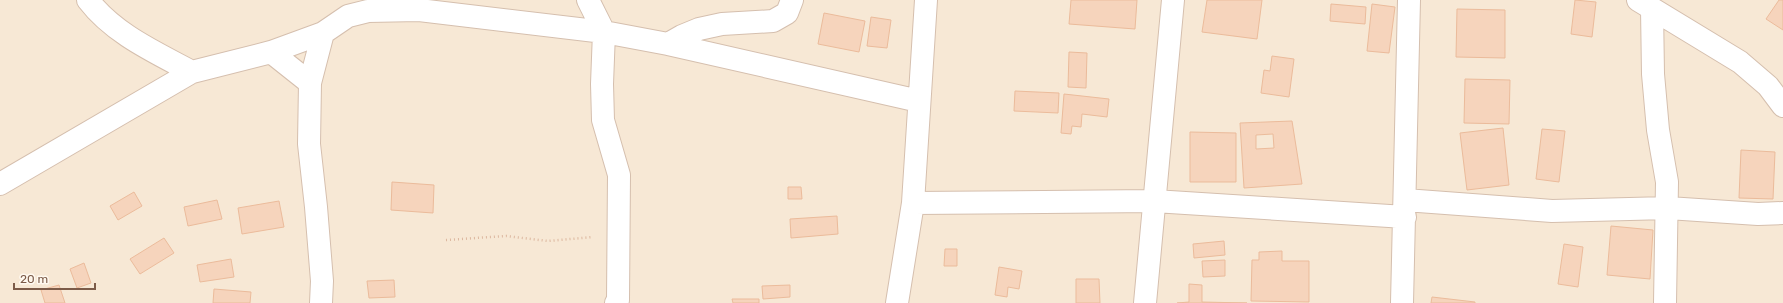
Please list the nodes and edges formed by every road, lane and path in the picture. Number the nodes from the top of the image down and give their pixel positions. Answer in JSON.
{"nodes":[{"id":1,"x":88,"y":0,"type":"edge"},
{"id":2,"x":588,"y":0,"type":"edge"},
{"id":3,"x":792,"y":0,"type":"edge"},
{"id":4,"x":926,"y":0,"type":"edge"},
{"id":5,"x":1173,"y":0,"type":"edge"},
{"id":6,"x":1409,"y":0,"type":"edge"},
{"id":7,"x":1645,"y":4,"type":"edge"},
{"id":8,"x":351,"y":8,"type":"edge"},
{"id":9,"x":604,"y":32,"type":"junction"},
{"id":10,"x":323,"y":33,"type":"junction"},
{"id":11,"x":668,"y":44,"type":"junction"},
{"id":12,"x":271,"y":52,"type":"junction"},
{"id":13,"x":192,"y":72,"type":"junction"},
{"id":14,"x":310,"y":82,"type":"junction"},
{"id":15,"x":919,"y":102,"type":"junction"},
{"id":16,"x":1783,"y":106,"type":"edge"},
{"id":17,"x":0,"y":184,"type":"edge"},
{"id":18,"x":1154,"y":201,"type":"junction"},
{"id":19,"x":913,"y":203,"type":"junction"},
{"id":20,"x":1405,"y":208,"type":"junction"},
{"id":21,"x":1668,"y":208,"type":"junction"},
{"id":22,"x":1783,"y":213,"type":"edge"},
{"id":23,"x":617,"y":236,"type":"junction"},
{"id":24,"x":446,"y":240,"type":"dead end"},
{"id":25,"x":321,"y":303,"type":"edge"},
{"id":26,"x":616,"y":303,"type":"edge"},
{"id":27,"x":897,"y":303,"type":"edge"},
{"id":28,"x":1145,"y":303,"type":"edge"},
{"id":29,"x":1402,"y":303,"type":"edge"},
{"id":30,"x":1665,"y":303,"type":"edge"}],
"edges":[{"from":1,"to":13,"type":"street"},
{"from":2,"to":9,"type":"street"},
{"from":3,"to":11,"type":"street"},
{"from":4,"to":15,"type":"street"},
{"from":5,"to":18,"type":"street"},
{"from":6,"to":20,"type":"street"},
{"from":7,"to":16,"type":"street"},
{"from":7,"to":21,"type":"street"},
{"from":8,"to":9,"type":"street"},
{"from":8,"to":10,"type":"street"},
{"from":9,"to":11,"type":"street"},
{"from":9,"to":23,"type":"street"},
{"from":10,"to":12,"type":"street"},
{"from":10,"to":14,"type":"street"},
{"from":11,"to":15,"type":"street"},
{"from":12,"to":13,"type":"street"},
{"from":12,"to":14,"type":"street"},
{"from":13,"to":17,"type":"street"},
{"from":14,"to":25,"type":"street"},
{"from":15,"to":19,"type":"street"},
{"from":18,"to":19,"type":"street"},
{"from":18,"to":20,"type":"street"},
{"from":18,"to":28,"type":"street"},
{"from":19,"to":27,"type":"street"},
{"from":20,"to":21,"type":"street"},
{"from":20,"to":29,"type":"street"},
{"from":21,"to":22,"type":"street"},
{"from":21,"to":30,"type":"street"},
{"from":23,"to":24,"type":"path"},
{"from":23,"to":26,"type":"street"}]}
